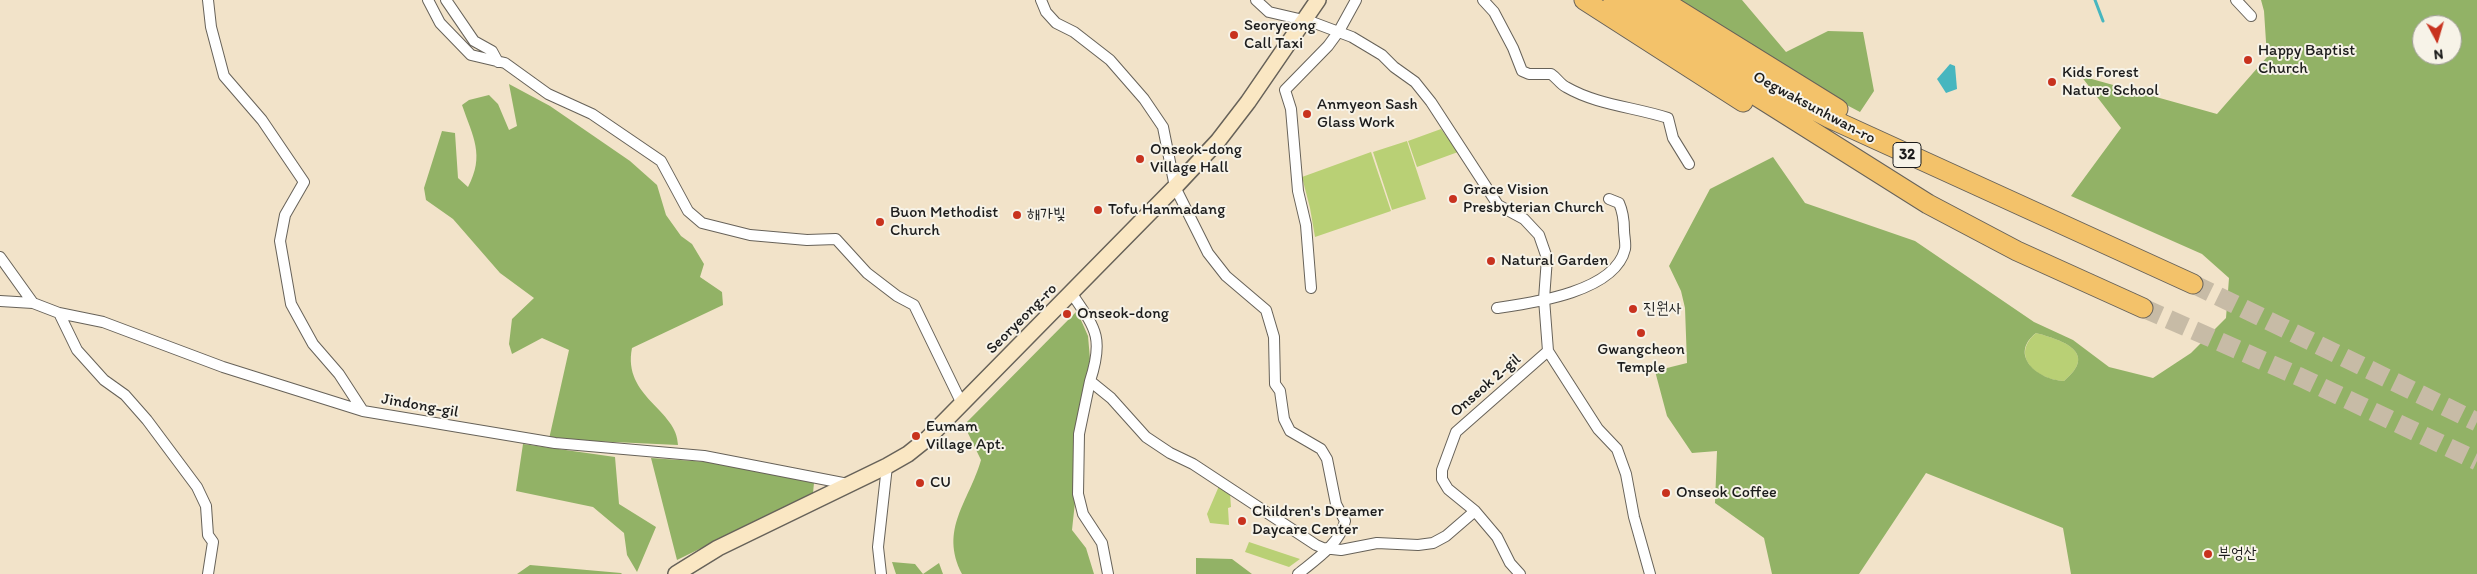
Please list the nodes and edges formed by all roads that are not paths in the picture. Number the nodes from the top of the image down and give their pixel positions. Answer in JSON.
{"nodes":[{"id":1,"x":208,"y":0,"type":"edge"},
{"id":2,"x":428,"y":0,"type":"edge"},
{"id":3,"x":446,"y":0,"type":"edge"},
{"id":4,"x":1040,"y":0,"type":"edge"},
{"id":5,"x":1256,"y":0,"type":"edge"},
{"id":6,"x":1318,"y":0,"type":"edge"},
{"id":7,"x":1356,"y":0,"type":"edge"},
{"id":8,"x":1483,"y":0,"type":"edge"},
{"id":9,"x":1584,"y":0,"type":"edge"},
{"id":10,"x":1613,"y":0,"type":"edge"},
{"id":11,"x":1635,"y":0,"type":"edge"},
{"id":12,"x":1662,"y":0,"type":"edge"},
{"id":13,"x":2236,"y":0,"type":"edge"},
{"id":14,"x":2251,"y":16,"type":"dead end"},
{"id":15,"x":1305,"y":20,"type":"junction"},
{"id":16,"x":1339,"y":31,"type":"junction"},
{"id":17,"x":498,"y":62,"type":"junction"},
{"id":18,"x":1689,"y":164,"type":"dead end"},
{"id":19,"x":1940,"y":170,"type":"junction"},
{"id":20,"x":1175,"y":188,"type":"junction"},
{"id":21,"x":1609,"y":199,"type":"dead end"},
{"id":22,"x":1928,"y":204,"type":"junction"},
{"id":23,"x":0,"y":257,"type":"edge"},
{"id":24,"x":2193,"y":284,"type":"tunnel mouth"},
{"id":25,"x":1311,"y":288,"type":"dead end"},
{"id":26,"x":1072,"y":294,"type":"junction"},
{"id":27,"x":1544,"y":299,"type":"junction"},
{"id":28,"x":0,"y":301,"type":"edge"},
{"id":29,"x":33,"y":303,"type":"junction"},
{"id":30,"x":1497,"y":308,"type":"dead end"},
{"id":31,"x":2143,"y":308,"type":"tunnel mouth"},
{"id":32,"x":59,"y":313,"type":"junction"},
{"id":33,"x":1548,"y":351,"type":"junction"},
{"id":34,"x":1090,"y":381,"type":"junction"},
{"id":35,"x":962,"y":404,"type":"junction"},
{"id":36,"x":363,"y":411,"type":"junction"},
{"id":37,"x":887,"y":466,"type":"junction"},
{"id":38,"x":848,"y":484,"type":"junction"},
{"id":39,"x":1475,"y":512,"type":"junction"},
{"id":40,"x":1327,"y":549,"type":"junction"},
{"id":41,"x":208,"y":574,"type":"edge"},
{"id":42,"x":676,"y":574,"type":"edge"},
{"id":43,"x":881,"y":574,"type":"edge"},
{"id":44,"x":1108,"y":574,"type":"edge"},
{"id":45,"x":1298,"y":574,"type":"edge"},
{"id":46,"x":1520,"y":574,"type":"edge"},
{"id":47,"x":1650,"y":574,"type":"edge"}],
"edges":[{"from":1,"to":36,"type":"street"},
{"from":2,"to":17,"type":"street"},
{"from":3,"to":17,"type":"street"},
{"from":4,"to":20,"type":"street"},
{"from":5,"to":15,"type":"street"},
{"from":6,"to":15,"type":"street","name":"Seoryeong-ro"},
{"from":7,"to":16,"type":"street"},
{"from":8,"to":18,"type":"street"},
{"from":9,"to":22,"type":"highway"},
{"from":10,"to":22,"type":"highway","name":"Oegwaksunhwan-ro","number":"32"},
{"from":11,"to":19,"type":"highway","name":"Oegwaksunhwan-ro","number":"32"},
{"from":12,"to":19,"type":"highway"},
{"from":13,"to":14,"type":"street"},
{"from":15,"to":16,"type":"street"},
{"from":15,"to":20,"type":"street","name":"Seoryeong-ro"},
{"from":16,"to":25,"type":"street"},
{"from":16,"to":27,"type":"street"},
{"from":17,"to":35,"type":"street"},
{"from":19,"to":24,"type":"highway","name":"Oegwaksunhwan-ro","number":"32"},
{"from":20,"to":26,"type":"street","name":"Seoryeong-ro"},
{"from":20,"to":40,"type":"street"},
{"from":21,"to":27,"type":"street"},
{"from":22,"to":31,"type":"highway","name":"Oegwaksunhwan-ro","number":"32"},
{"from":23,"to":29,"type":"street"},
{"from":26,"to":34,"type":"street"},
{"from":26,"to":35,"type":"street","name":"Seoryeong-ro"},
{"from":27,"to":30,"type":"street"},
{"from":27,"to":33,"type":"street"},
{"from":28,"to":29,"type":"street","name":"Jindong-gil"},
{"from":29,"to":32,"type":"street","name":"Jindong-gil"},
{"from":32,"to":36,"type":"street","name":"Jindong-gil"},
{"from":32,"to":41,"type":"street"},
{"from":33,"to":39,"type":"street","name":"Onseok 2-gil"},
{"from":33,"to":47,"type":"street"},
{"from":34,"to":40,"type":"street"},
{"from":34,"to":44,"type":"street"},
{"from":35,"to":37,"type":"street","name":"Seoryeong-ro"},
{"from":36,"to":38,"type":"street","name":"Jindong-gil"},
{"from":37,"to":38,"type":"street","name":"Seoryeong-ro"},
{"from":37,"to":43,"type":"street"},
{"from":38,"to":42,"type":"street","name":"Seoryeong-ro"},
{"from":39,"to":40,"type":"street"},
{"from":39,"to":46,"type":"street"},
{"from":40,"to":45,"type":"street"}]}
